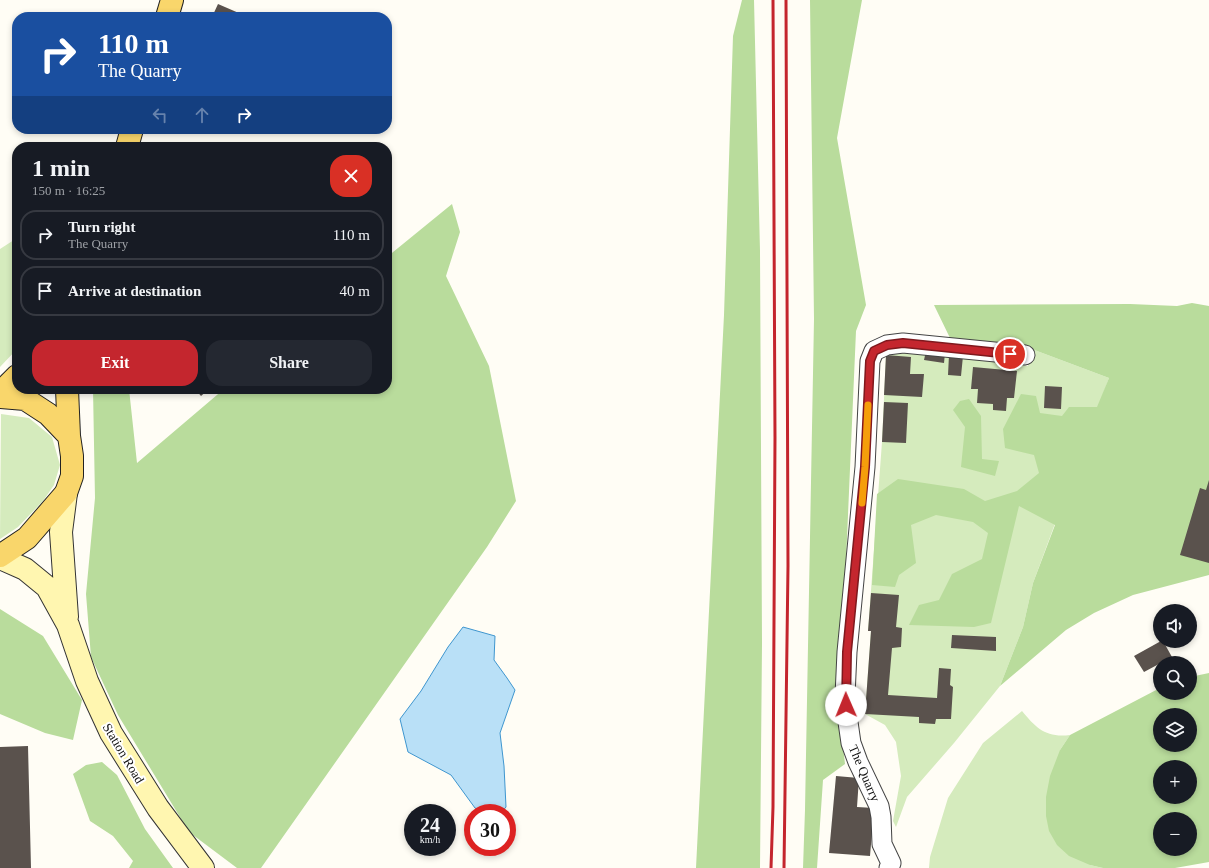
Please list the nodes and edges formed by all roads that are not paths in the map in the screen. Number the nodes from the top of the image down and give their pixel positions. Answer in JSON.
{"nodes":[{"id":1,"x":172,"y":0,"type":"edge"},
{"id":2,"x":168,"y":12,"type":"edge"},
{"id":3,"x":1025,"y":355,"type":"dead end"},
{"id":4,"x":12,"y":381,"type":"edge"},
{"id":5,"x":0,"y":393,"type":"edge"},
{"id":6,"x":67,"y":394,"type":"edge"},
{"id":7,"x":0,"y":397,"type":"edge"},
{"id":8,"x":69,"y":436,"type":"junction"},
{"id":9,"x":66,"y":493,"type":"junction"},
{"id":10,"x":0,"y":557,"type":"edge"},
{"id":11,"x":68,"y":625,"type":"junction"},
{"id":12,"x":203,"y":868,"type":"edge"},
{"id":13,"x":889,"y":868,"type":"edge"}],
"edges":[{"from":1,"to":2,"type":"main road"},
{"from":3,"to":13,"type":"street","name":"The Quarry"},
{"from":4,"to":5,"type":"main road"},
{"from":6,"to":8,"type":"main road"},
{"from":7,"to":8,"type":"main road"},
{"from":8,"to":9,"type":"main road"},
{"from":9,"to":10,"type":"main road"},
{"from":9,"to":11,"type":"main road","name":"Station Road"},
{"from":10,"to":11,"type":"main road","name":"Station Road"},
{"from":11,"to":12,"type":"main road","name":"Station Road"}]}
